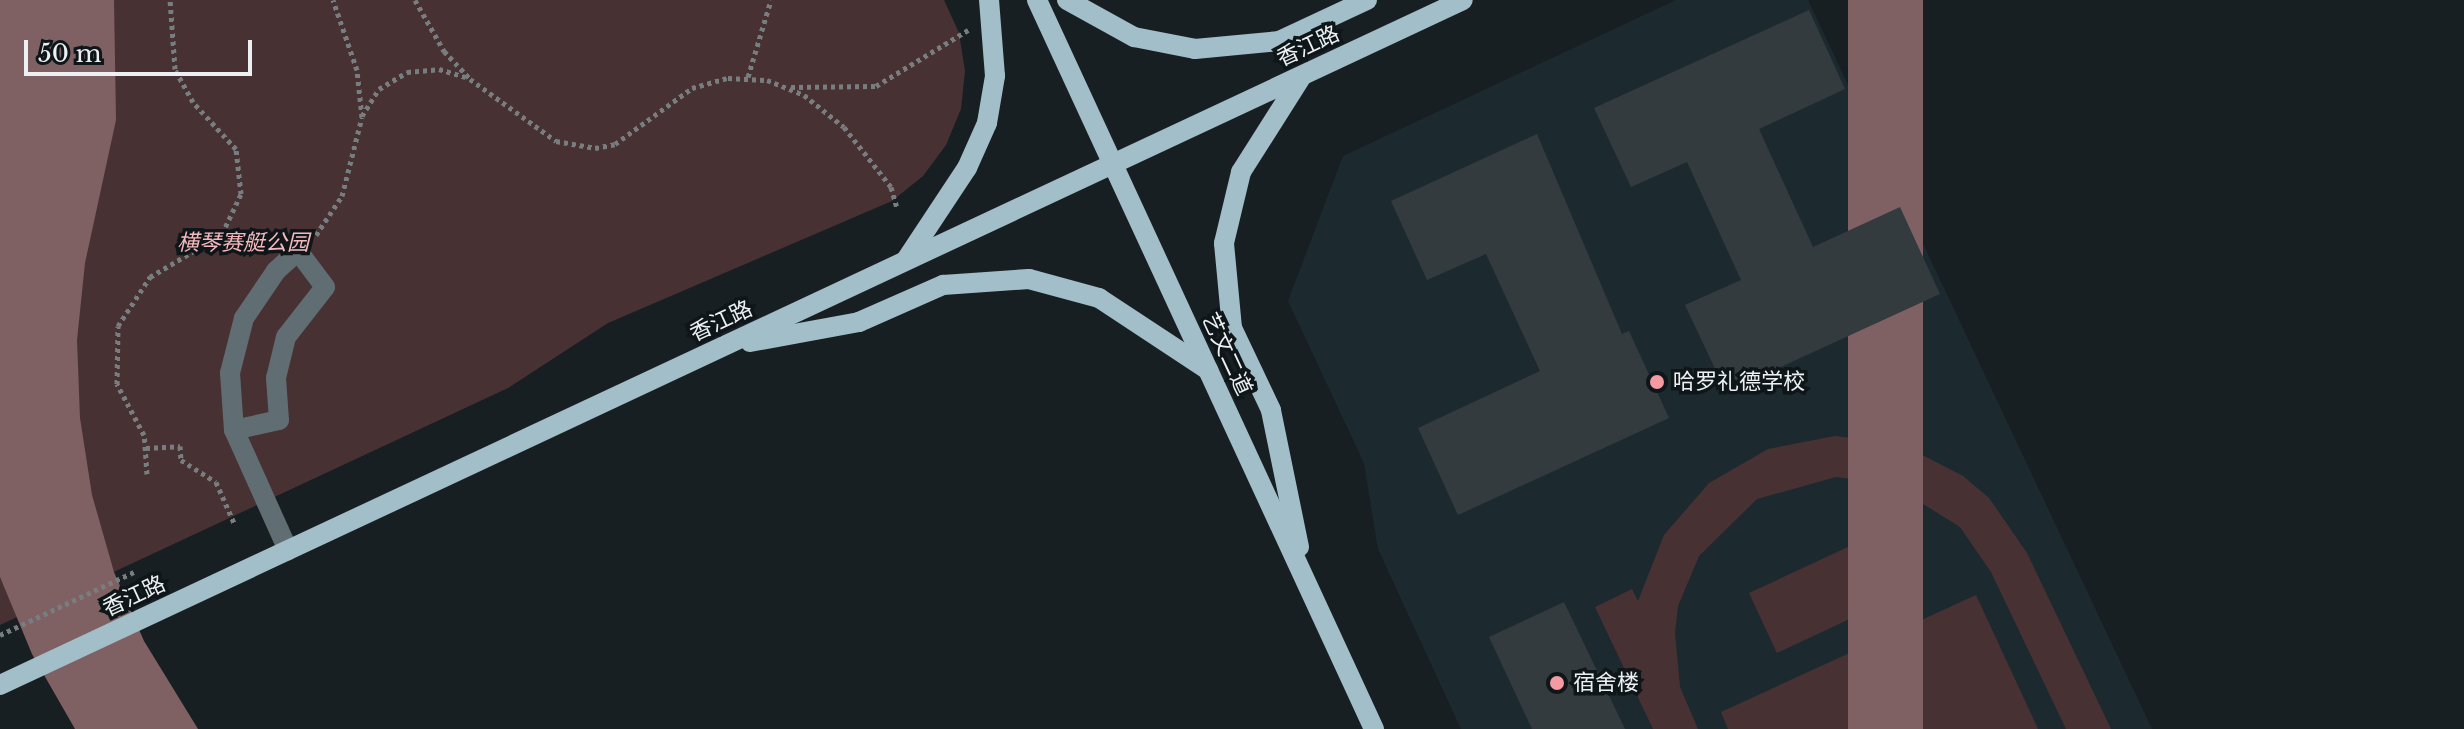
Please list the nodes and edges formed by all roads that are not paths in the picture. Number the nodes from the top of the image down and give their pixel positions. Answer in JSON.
{"nodes":[{"id":1,"x":989,"y":0,"type":"edge"},
{"id":2,"x":1037,"y":0,"type":"edge"},
{"id":3,"x":1067,"y":0,"type":"edge"},
{"id":4,"x":1367,"y":0,"type":"edge"},
{"id":5,"x":1463,"y":0,"type":"edge"},
{"id":6,"x":1303,"y":75,"type":"junction"},
{"id":7,"x":1112,"y":164,"type":"junction"},
{"id":8,"x":905,"y":261,"type":"junction"},
{"id":9,"x":723,"y":347,"type":"junction"},
{"id":10,"x":1208,"y":370,"type":"junction"},
{"id":11,"x":234,"y":430,"type":"junction"},
{"id":12,"x":288,"y":550,"type":"junction"},
{"id":13,"x":1306,"y":583,"type":"junction"},
{"id":14,"x":0,"y":685,"type":"edge"},
{"id":15,"x":1374,"y":729,"type":"edge"}],
"edges":[{"from":1,"to":8,"type":"main road"},
{"from":2,"to":7,"type":"main road","name":"艺文二道"},
{"from":3,"to":4,"type":"main road"},
{"from":5,"to":6,"type":"main road","name":"香江路"},
{"from":6,"to":7,"type":"main road","name":"香江路"},
{"from":6,"to":13,"type":"main road"},
{"from":7,"to":8,"type":"main road","name":"香江路"},
{"from":7,"to":10,"type":"main road","name":"艺文二道"},
{"from":8,"to":9,"type":"main road","name":"香江路"},
{"from":9,"to":10,"type":"main road"},
{"from":9,"to":12,"type":"main road","name":"香江路"},
{"from":10,"to":13,"type":"main road","name":"艺文二道"},
{"from":11,"to":11,"type":"lane"},
{"from":11,"to":12,"type":"lane"},
{"from":12,"to":14,"type":"main road","name":"香江路"},
{"from":13,"to":15,"type":"main road","name":"艺文二道"}]}
